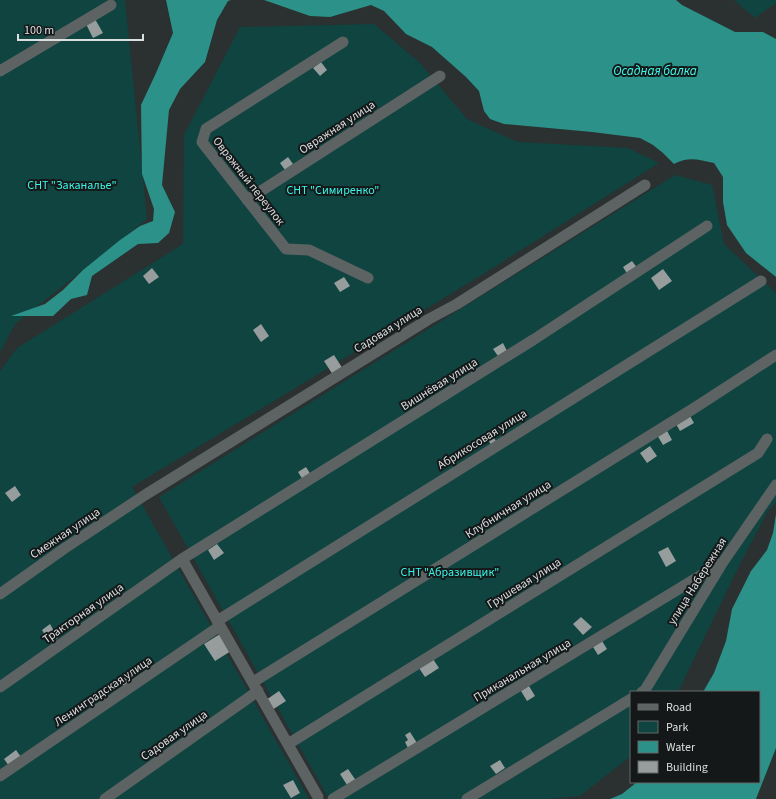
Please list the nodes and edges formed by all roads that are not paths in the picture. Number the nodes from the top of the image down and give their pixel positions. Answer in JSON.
{"nodes":[{"id":1,"x":111,"y":5,"type":"dead end"},
{"id":2,"x":343,"y":42,"type":"dead end"},
{"id":3,"x":0,"y":71,"type":"edge"},
{"id":4,"x":440,"y":76,"type":"dead end"},
{"id":5,"x":645,"y":185,"type":"dead end"},
{"id":6,"x":247,"y":200,"type":"junction"},
{"id":7,"x":707,"y":226,"type":"dead end"},
{"id":8,"x":368,"y":278,"type":"dead end"},
{"id":9,"x":761,"y":281,"type":"dead end"},
{"id":10,"x":776,"y":355,"type":"edge"},
{"id":11,"x":767,"y":439,"type":"dead end"},
{"id":12,"x":776,"y":485,"type":"edge"},
{"id":13,"x":145,"y":495,"type":"joint"},
{"id":14,"x":182,"y":559,"type":"junction"},
{"id":15,"x":723,"y":562,"type":"junction"},
{"id":16,"x":0,"y":594,"type":"edge"},
{"id":17,"x":219,"y":624,"type":"junction"},
{"id":18,"x":0,"y":687,"type":"edge"},
{"id":19,"x":255,"y":687,"type":"junction"},
{"id":20,"x":644,"y":691,"type":"edge"},
{"id":21,"x":630,"y":700,"type":"edge"},
{"id":22,"x":288,"y":744,"type":"junction"},
{"id":23,"x":0,"y":776,"type":"edge"},
{"id":24,"x":318,"y":798,"type":"edge"},
{"id":25,"x":105,"y":799,"type":"edge"},
{"id":26,"x":333,"y":799,"type":"edge"},
{"id":27,"x":467,"y":799,"type":"edge"}],
"edges":[{"from":1,"to":3,"type":"street"},
{"from":2,"to":6,"type":"street","name":"Овражный переулок"},
{"from":4,"to":6,"type":"street","name":"Овражная улица"},
{"from":5,"to":13,"type":"street","name":"Садовая улица"},
{"from":6,"to":8,"type":"street","name":"Овражный переулок"},
{"from":7,"to":14,"type":"street","name":"Вишнёвая улица"},
{"from":9,"to":17,"type":"street","name":"Абрикосовая улица"},
{"from":10,"to":19,"type":"street","name":"Клубничная улица"},
{"from":11,"to":22,"type":"street","name":"Грушевая улица"},
{"from":12,"to":15,"type":"street","name":"улица Набережная"},
{"from":13,"to":16,"type":"street","name":"Смежная улица"},
{"from":14,"to":17,"type":"street"},
{"from":14,"to":18,"type":"street","name":"Тракторная улица"},
{"from":15,"to":20,"type":"street","name":"улица Набережная"},
{"from":15,"to":26,"type":"street","name":"Приканальная улица"},
{"from":17,"to":19,"type":"street"},
{"from":17,"to":23,"type":"street","name":"Ленинградская улица"},
{"from":19,"to":22,"type":"street"},
{"from":19,"to":25,"type":"street","name":"Садовая улица"},
{"from":21,"to":27,"type":"street"},
{"from":22,"to":24,"type":"street"}]}
